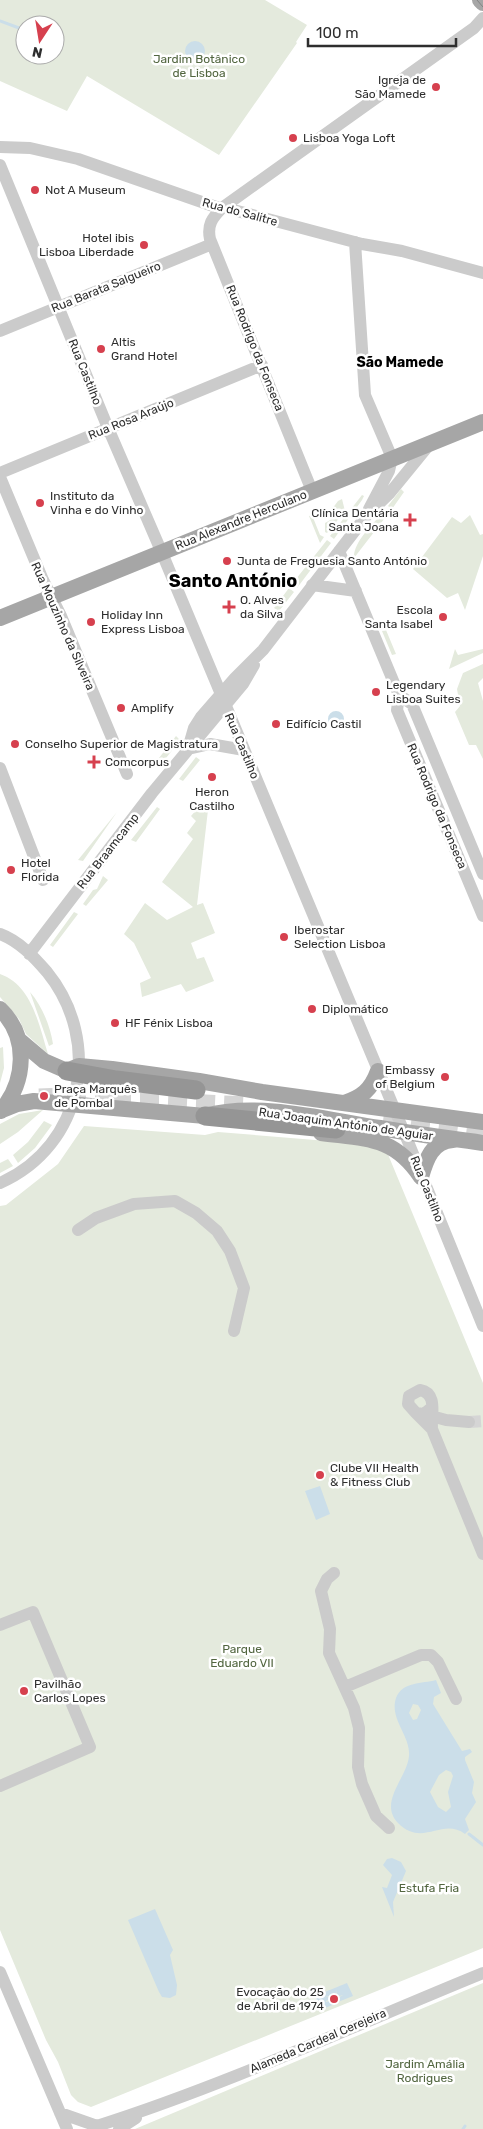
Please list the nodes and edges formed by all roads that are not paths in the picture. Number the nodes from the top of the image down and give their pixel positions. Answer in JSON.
{"nodes":[{"id":1,"x":480,"y":0,"type":"edge"},
{"id":2,"x":483,"y":3,"type":"edge"},
{"id":3,"x":483,"y":18,"type":"edge"},
{"id":4,"x":0,"y":147,"type":"edge"},
{"id":5,"x":0,"y":165,"type":"edge"},
{"id":6,"x":222,"y":208,"type":"junction"},
{"id":7,"x":355,"y":242,"type":"junction"},
{"id":8,"x":212,"y":244,"type":"junction"},
{"id":9,"x":483,"y":273,"type":"edge"},
{"id":10,"x":58,"y":307,"type":"junction"},
{"id":11,"x":0,"y":331,"type":"edge"},
{"id":12,"x":262,"y":365,"type":"junction"},
{"id":13,"x":483,"y":422,"type":"edge"},
{"id":14,"x":108,"y":428,"type":"junction"},
{"id":15,"x":431,"y":443,"type":"junction"},
{"id":16,"x":392,"y":458,"type":"junction"},
{"id":17,"x":0,"y":473,"type":"edge"},
{"id":18,"x":0,"y":477,"type":"edge"},
{"id":19,"x":312,"y":491,"type":"junction"},
{"id":20,"x":367,"y":515,"type":"junction"},
{"id":21,"x":339,"y":551,"type":"junction"},
{"id":22,"x":162,"y":553,"type":"junction"},
{"id":23,"x":312,"y":585,"type":"junction"},
{"id":24,"x":356,"y":591,"type":"junction"},
{"id":25,"x":52,"y":598,"type":"junction"},
{"id":26,"x":0,"y":618,"type":"edge"},
{"id":27,"x":399,"y":695,"type":"junction"},
{"id":28,"x":223,"y":701,"type":"junction"},
{"id":29,"x":188,"y":749,"type":"junction"},
{"id":30,"x":244,"y":750,"type":"junction"},
{"id":31,"x":0,"y":768,"type":"edge"},
{"id":32,"x":126,"y":774,"type":"dead end"},
{"id":33,"x":2,"y":781,"type":"edge"},
{"id":34,"x":483,"y":874,"type":"edge"},
{"id":35,"x":43,"y":880,"type":"dead end"},
{"id":36,"x":483,"y":916,"type":"edge"},
{"id":37,"x":0,"y":934,"type":"edge"},
{"id":38,"x":29,"y":954,"type":"junction"},
{"id":39,"x":0,"y":1009,"type":"edge"},
{"id":40,"x":18,"y":1040,"type":"junction"},
{"id":41,"x":75,"y":1070,"type":"junction"},
{"id":42,"x":378,"y":1072,"type":"junction"},
{"id":43,"x":196,"y":1090,"type":"dead end"},
{"id":44,"x":344,"y":1103,"type":"junction"},
{"id":45,"x":71,"y":1104,"type":"junction"},
{"id":46,"x":394,"y":1110,"type":"junction"},
{"id":47,"x":1,"y":1111,"type":"edge"},
{"id":48,"x":205,"y":1116,"type":"junction"},
{"id":49,"x":483,"y":1122,"type":"edge"},
{"id":50,"x":336,"y":1128,"type":"dead end"},
{"id":51,"x":378,"y":1128,"type":"junction"},
{"id":52,"x":404,"y":1132,"type":"junction"},
{"id":53,"x":353,"y":1137,"type":"junction"},
{"id":54,"x":463,"y":1140,"type":"junction"},
{"id":55,"x":483,"y":1143,"type":"edge"},
{"id":56,"x":422,"y":1177,"type":"junction"},
{"id":57,"x":0,"y":1182,"type":"edge"},
{"id":58,"x":78,"y":1230,"type":"dead end"},
{"id":59,"x":483,"y":1326,"type":"edge"},
{"id":60,"x":234,"y":1331,"type":"dead end"},
{"id":61,"x":464,"y":1421,"type":"tunnel mouth"},
{"id":62,"x":483,"y":1554,"type":"edge"},
{"id":63,"x":334,"y":1573,"type":"dead end"},
{"id":64,"x":0,"y":1625,"type":"edge"},
{"id":65,"x":345,"y":1687,"type":"junction"},
{"id":66,"x":456,"y":1699,"type":"dead end"},
{"id":67,"x":0,"y":1786,"type":"edge"},
{"id":68,"x":389,"y":1828,"type":"dead end"},
{"id":69,"x":0,"y":1972,"type":"edge"},
{"id":70,"x":483,"y":1973,"type":"edge"},
{"id":71,"x":153,"y":2108,"type":"junction"},
{"id":72,"x":60,"y":2113,"type":"junction"},
{"id":73,"x":95,"y":2127,"type":"edge"},
{"id":74,"x":67,"y":2129,"type":"edge"},
{"id":75,"x":119,"y":2129,"type":"edge"}],
"edges":[{"from":1,"to":2,"type":"main road"},
{"from":3,"to":6,"type":"street"},
{"from":4,"to":6,"type":"street","name":"Rua do Salitre"},
{"from":5,"to":10,"type":"street","name":"Rua Castilho"},
{"from":6,"to":7,"type":"street","name":"Rua do Salitre"},
{"from":6,"to":8,"type":"street","name":"Rua Rodrigo da Fonseca"},
{"from":7,"to":9,"type":"street","name":"Rua do Salitre"},
{"from":7,"to":16,"type":"street"},
{"from":8,"to":10,"type":"street","name":"Rua Barata Salgueiro"},
{"from":8,"to":12,"type":"street","name":"Rua Rodrigo da Fonseca"},
{"from":10,"to":11,"type":"street","name":"Rua Barata Salgueiro"},
{"from":10,"to":14,"type":"street","name":"Rua Castilho"},
{"from":12,"to":14,"type":"street","name":"Rua Rosa Araújo"},
{"from":12,"to":19,"type":"street","name":"Rua Rodrigo da Fonseca"},
{"from":13,"to":15,"type":"main road","name":"Rua Alexandre Herculano"},
{"from":14,"to":17,"type":"street","name":"Rua Rosa Araújo"},
{"from":14,"to":22,"type":"street","name":"Rua Castilho"},
{"from":15,"to":16,"type":"main road","name":"Rua Alexandre Herculano"},
{"from":15,"to":20,"type":"street","name":"Rua Braamcamp"},
{"from":16,"to":19,"type":"main road","name":"Rua Alexandre Herculano"},
{"from":16,"to":20,"type":"street","name":"Rua Braamcamp"},
{"from":18,"to":25,"type":"street","name":"Rua Mouzinho da Silveira"},
{"from":19,"to":22,"type":"main road","name":"Rua Alexandre Herculano"},
{"from":20,"to":21,"type":"street","name":"Rua Braamcamp"},
{"from":21,"to":23,"type":"street","name":"Rua Braamcamp"},
{"from":21,"to":24,"type":"street","name":"Rua Rodrigo da Fonseca"},
{"from":22,"to":25,"type":"main road","name":"Rua Alexandre Herculano"},
{"from":22,"to":28,"type":"street","name":"Rua Castilho"},
{"from":23,"to":24,"type":"street"},
{"from":23,"to":28,"type":"street","name":"Rua Braamcamp"},
{"from":24,"to":27,"type":"street","name":"Rua Rodrigo da Fonseca"},
{"from":25,"to":26,"type":"main road","name":"Rua Alexandre Herculano"},
{"from":25,"to":32,"type":"street","name":"Rua Mouzinho da Silveira"},
{"from":27,"to":34,"type":"street","name":"Rua Rodrigo da Fonseca"},
{"from":27,"to":36,"type":"street","name":"Rua Rodrigo da Fonseca"},
{"from":28,"to":29,"type":"street","name":"Rua Braamcamp"},
{"from":28,"to":30,"type":"street","name":"Rua Castilho"},
{"from":29,"to":30,"type":"street"},
{"from":29,"to":38,"type":"street","name":"Rua Braamcamp"},
{"from":30,"to":42,"type":"street","name":"Rua Castilho"},
{"from":31,"to":33,"type":"street"},
{"from":33,"to":35,"type":"street"},
{"from":37,"to":38,"type":"street"},
{"from":38,"to":41,"type":"street"},
{"from":39,"to":40,"type":"main road"},
{"from":40,"to":41,"type":"main road","name":"Rua Joaquim António de Aguiar"},
{"from":40,"to":47,"type":"main road"},
{"from":41,"to":43,"type":"highway"},
{"from":41,"to":44,"type":"main road","name":"Rua Joaquim António de Aguiar"},
{"from":41,"to":45,"type":"street"},
{"from":42,"to":44,"type":"main road"},
{"from":42,"to":46,"type":"street","name":"Rua Castilho"},
{"from":44,"to":46,"type":"main road","name":"Rua Joaquim António de Aguiar"},
{"from":45,"to":47,"type":"main road","name":"Rua Joaquim António de Aguiar"},
{"from":45,"to":48,"type":"main road","name":"Rua Joaquim António de Aguiar"},
{"from":45,"to":57,"type":"street"},
{"from":46,"to":49,"type":"main road","name":"Rua Joaquim António de Aguiar"},
{"from":46,"to":52,"type":"street","name":"Rua Castilho"},
{"from":48,"to":50,"type":"highway"},
{"from":48,"to":51,"type":"main road","name":"Rua Joaquim António de Aguiar"},
{"from":48,"to":53,"type":"main road"},
{"from":51,"to":52,"type":"main road","name":"Rua Joaquim António de Aguiar"},
{"from":51,"to":53,"type":"main road"},
{"from":52,"to":54,"type":"main road","name":"Rua Joaquim António de Aguiar"},
{"from":52,"to":56,"type":"street","name":"Rua Castilho"},
{"from":53,"to":56,"type":"main road"},
{"from":54,"to":55,"type":"main road","name":"Rua Joaquim António de Aguiar"},
{"from":54,"to":56,"type":"main road"},
{"from":56,"to":59,"type":"street","name":"Rua Castilho"},
{"from":58,"to":60,"type":"street"},
{"from":61,"to":62,"type":"street"},
{"from":63,"to":65,"type":"street"},
{"from":64,"to":67,"type":"street"},
{"from":65,"to":66,"type":"street"},
{"from":65,"to":68,"type":"street"},
{"from":69,"to":72,"type":"street"},
{"from":70,"to":71,"type":"street","name":"Alameda Cardeal Cerejeira"},
{"from":71,"to":73,"type":"street","name":"Alameda Cardeal Cerejeira"},
{"from":71,"to":75,"type":"street","name":"Alameda Cardeal Cerejeira"},
{"from":72,"to":73,"type":"street"},
{"from":72,"to":74,"type":"street"}]}
